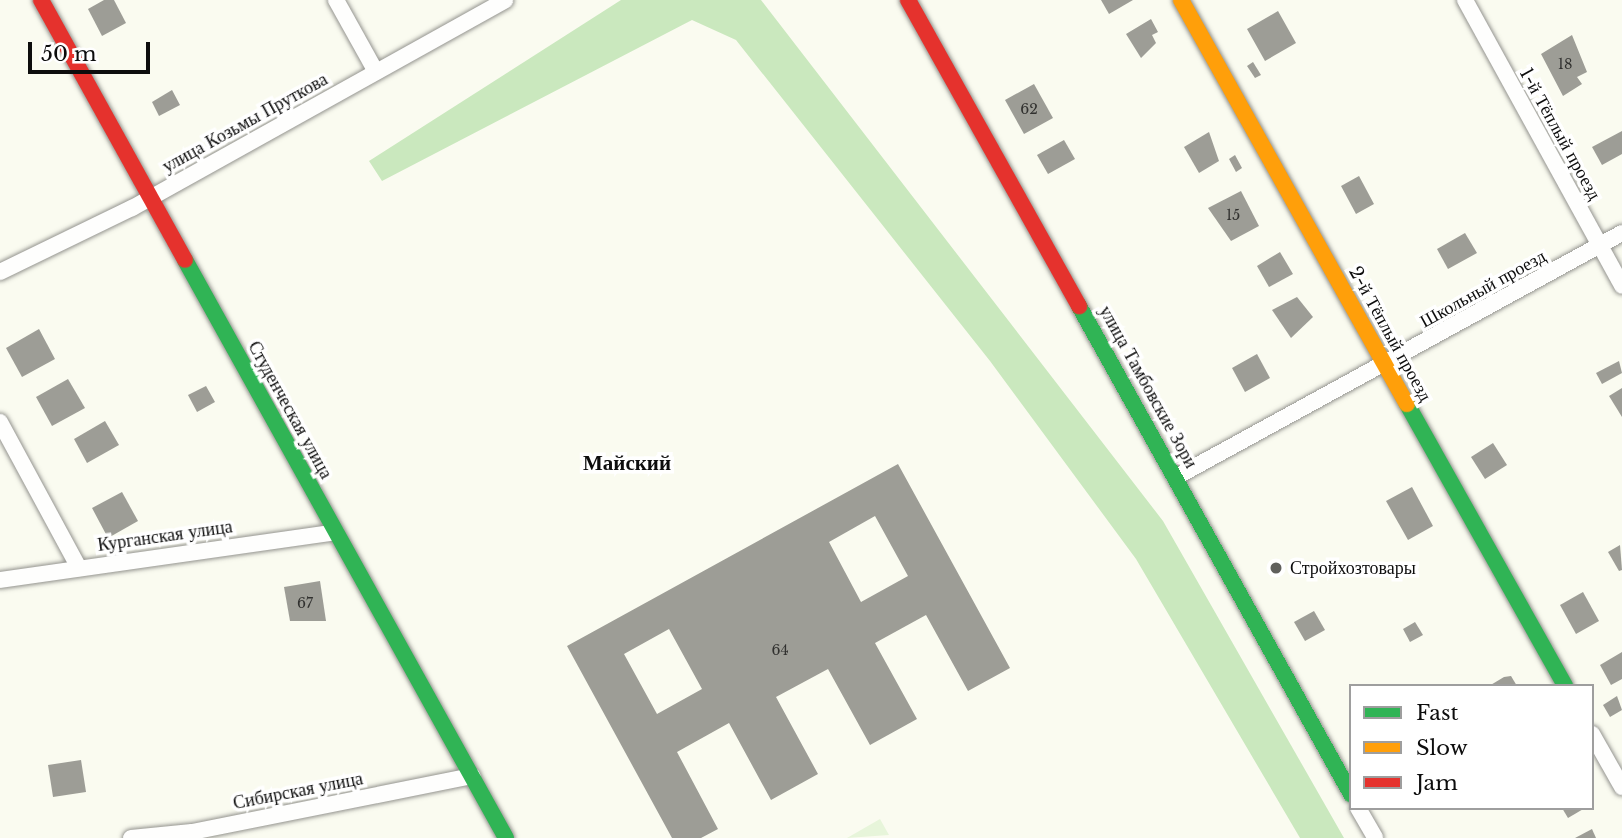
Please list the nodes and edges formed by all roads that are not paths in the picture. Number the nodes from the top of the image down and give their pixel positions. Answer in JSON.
{"nodes":[{"id":1,"x":41,"y":0,"type":"edge"},
{"id":2,"x":336,"y":0,"type":"edge"},
{"id":3,"x":505,"y":0,"type":"edge"},
{"id":4,"x":908,"y":0,"type":"edge"},
{"id":5,"x":1181,"y":0,"type":"edge"},
{"id":6,"x":1465,"y":0,"type":"edge"},
{"id":7,"x":376,"y":72,"type":"junction"},
{"id":8,"x":151,"y":197,"type":"junction"},
{"id":9,"x":1622,"y":233,"type":"edge"},
{"id":10,"x":1600,"y":245,"type":"junction"},
{"id":11,"x":0,"y":272,"type":"edge"},
{"id":12,"x":1622,"y":286,"type":"edge"},
{"id":13,"x":1385,"y":366,"type":"junction"},
{"id":14,"x":0,"y":422,"type":"edge"},
{"id":15,"x":1176,"y":477,"type":"junction"},
{"id":16,"x":336,"y":532,"type":"junction"},
{"id":17,"x":79,"y":568,"type":"junction"},
{"id":18,"x":0,"y":580,"type":"edge"},
{"id":19,"x":1564,"y":684,"type":"edge"},
{"id":20,"x":1594,"y":738,"type":"edge"},
{"id":21,"x":472,"y":776,"type":"junction"},
{"id":22,"x":1622,"y":787,"type":"edge"},
{"id":23,"x":1349,"y":790,"type":"edge"},
{"id":24,"x":1360,"y":810,"type":"edge"},
{"id":25,"x":131,"y":838,"type":"edge"},
{"id":26,"x":506,"y":838,"type":"edge"},
{"id":27,"x":1375,"y":838,"type":"edge"}],
"edges":[{"from":1,"to":8,"type":"street","name":"Студенческая улица"},
{"from":2,"to":7,"type":"street"},
{"from":3,"to":7,"type":"street","name":"улица Козьмы Пруткова"},
{"from":4,"to":15,"type":"street","name":"улица Тамбовские Зори"},
{"from":5,"to":13,"type":"street","name":"2-й Тёплый проезд"},
{"from":6,"to":10,"type":"street","name":"1-й Тёплый проезд"},
{"from":7,"to":8,"type":"street","name":"улица Козьмы Пруткова"},
{"from":8,"to":11,"type":"street","name":"улица Козьмы Пруткова"},
{"from":8,"to":16,"type":"street","name":"Студенческая улица"},
{"from":9,"to":10,"type":"street","name":"Школьный проезд"},
{"from":10,"to":12,"type":"street","name":"1-й Тёплый проезд"},
{"from":10,"to":13,"type":"street","name":"Школьный проезд"},
{"from":13,"to":15,"type":"street","name":"Школьный проезд"},
{"from":13,"to":19,"type":"street","name":"2-й Тёплый проезд"},
{"from":14,"to":17,"type":"street"},
{"from":15,"to":23,"type":"street","name":"улица Тамбовские Зори"},
{"from":16,"to":17,"type":"street","name":"Курганская улица"},
{"from":16,"to":21,"type":"street","name":"Студенческая улица"},
{"from":17,"to":18,"type":"street","name":"Курганская улица"},
{"from":20,"to":22,"type":"street"},
{"from":21,"to":25,"type":"street","name":"Сибирская улица"},
{"from":21,"to":26,"type":"street","name":"Студенческая улица"},
{"from":24,"to":27,"type":"street"}]}
